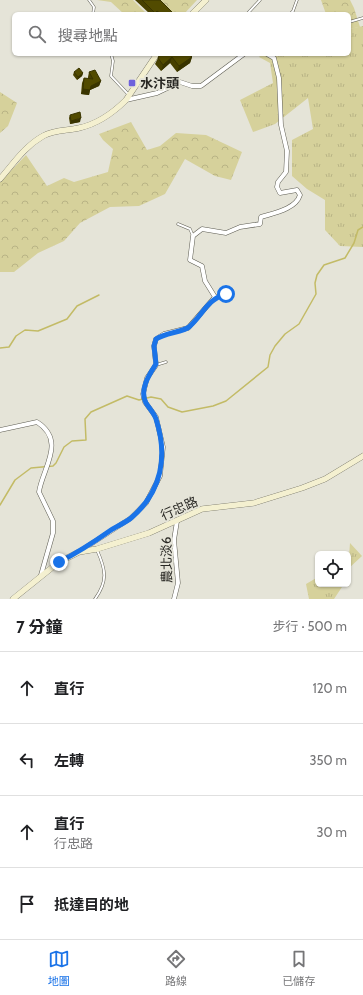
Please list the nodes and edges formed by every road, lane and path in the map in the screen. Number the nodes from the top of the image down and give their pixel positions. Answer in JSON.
{"nodes":[{"id":1,"x":89,"y":0,"type":"edge"},
{"id":2,"x":206,"y":0,"type":"edge"},
{"id":3,"x":260,"y":0,"type":"edge"},
{"id":4,"x":297,"y":0,"type":"edge"},
{"id":5,"x":93,"y":12,"type":"edge"},
{"id":6,"x":194,"y":12,"type":"edge"},
{"id":7,"x":249,"y":12,"type":"edge"},
{"id":8,"x":292,"y":12,"type":"edge"},
{"id":9,"x":363,"y":18,"type":"edge"},
{"id":10,"x":351,"y":21,"type":"edge"},
{"id":11,"x":112,"y":56,"type":"edge"},
{"id":12,"x":156,"y":56,"type":"edge"},
{"id":13,"x":241,"y":56,"type":"edge"},
{"id":14,"x":270,"y":56,"type":"edge"},
{"id":15,"x":128,"y":97,"type":"junction"},
{"id":16,"x":0,"y":179,"type":"edge"},
{"id":17,"x":178,"y":224,"type":"dead end"},
{"id":18,"x":193,"y":236,"type":"junction"},
{"id":19,"x":232,"y":290,"type":"dead end"},
{"id":20,"x":215,"y":297,"type":"junction"},
{"id":21,"x":166,"y":362,"type":"dead end"},
{"id":22,"x":156,"y":364,"type":"junction"},
{"id":23,"x":0,"y":430,"type":"edge"},
{"id":24,"x":363,"y":456,"type":"edge"},
{"id":25,"x":177,"y":521,"type":"junction"},
{"id":26,"x":97,"y":549,"type":"junction"},
{"id":27,"x":79,"y":552,"type":"junction"},
{"id":28,"x":41,"y":575,"type":"junction"},
{"id":29,"x":13,"y":599,"type":"edge"},
{"id":30,"x":95,"y":599,"type":"edge"},
{"id":31,"x":174,"y":599,"type":"edge"}],
"edges":[{"from":1,"to":5,"type":"lane"},
{"from":2,"to":6,"type":"street"},
{"from":3,"to":7,"type":"lane"},
{"from":4,"to":8,"type":"lane"},
{"from":9,"to":10,"type":"lane"},
{"from":11,"to":15,"type":"lane"},
{"from":12,"to":15,"type":"street"},
{"from":13,"to":15,"type":"street"},
{"from":14,"to":18,"type":"street"},
{"from":15,"to":16,"type":"street"},
{"from":17,"to":18,"type":"lane"},
{"from":18,"to":20,"type":"street"},
{"from":19,"to":20,"type":"lane"},
{"from":20,"to":22,"type":"street"},
{"from":21,"to":22,"type":"lane"},
{"from":22,"to":27,"type":"street"},
{"from":23,"to":28,"type":"street"},
{"from":24,"to":25,"type":"street","name":"行忠路"},
{"from":25,"to":26,"type":"street","name":"行忠路"},
{"from":25,"to":31,"type":"street","name":"農北淡6","number":"農北淡6"},
{"from":26,"to":27,"type":"street","name":"行忠路"},
{"from":26,"to":30,"type":"lane"},
{"from":27,"to":28,"type":"street","name":"行忠路"},
{"from":28,"to":29,"type":"street","name":"行忠路"}]}
